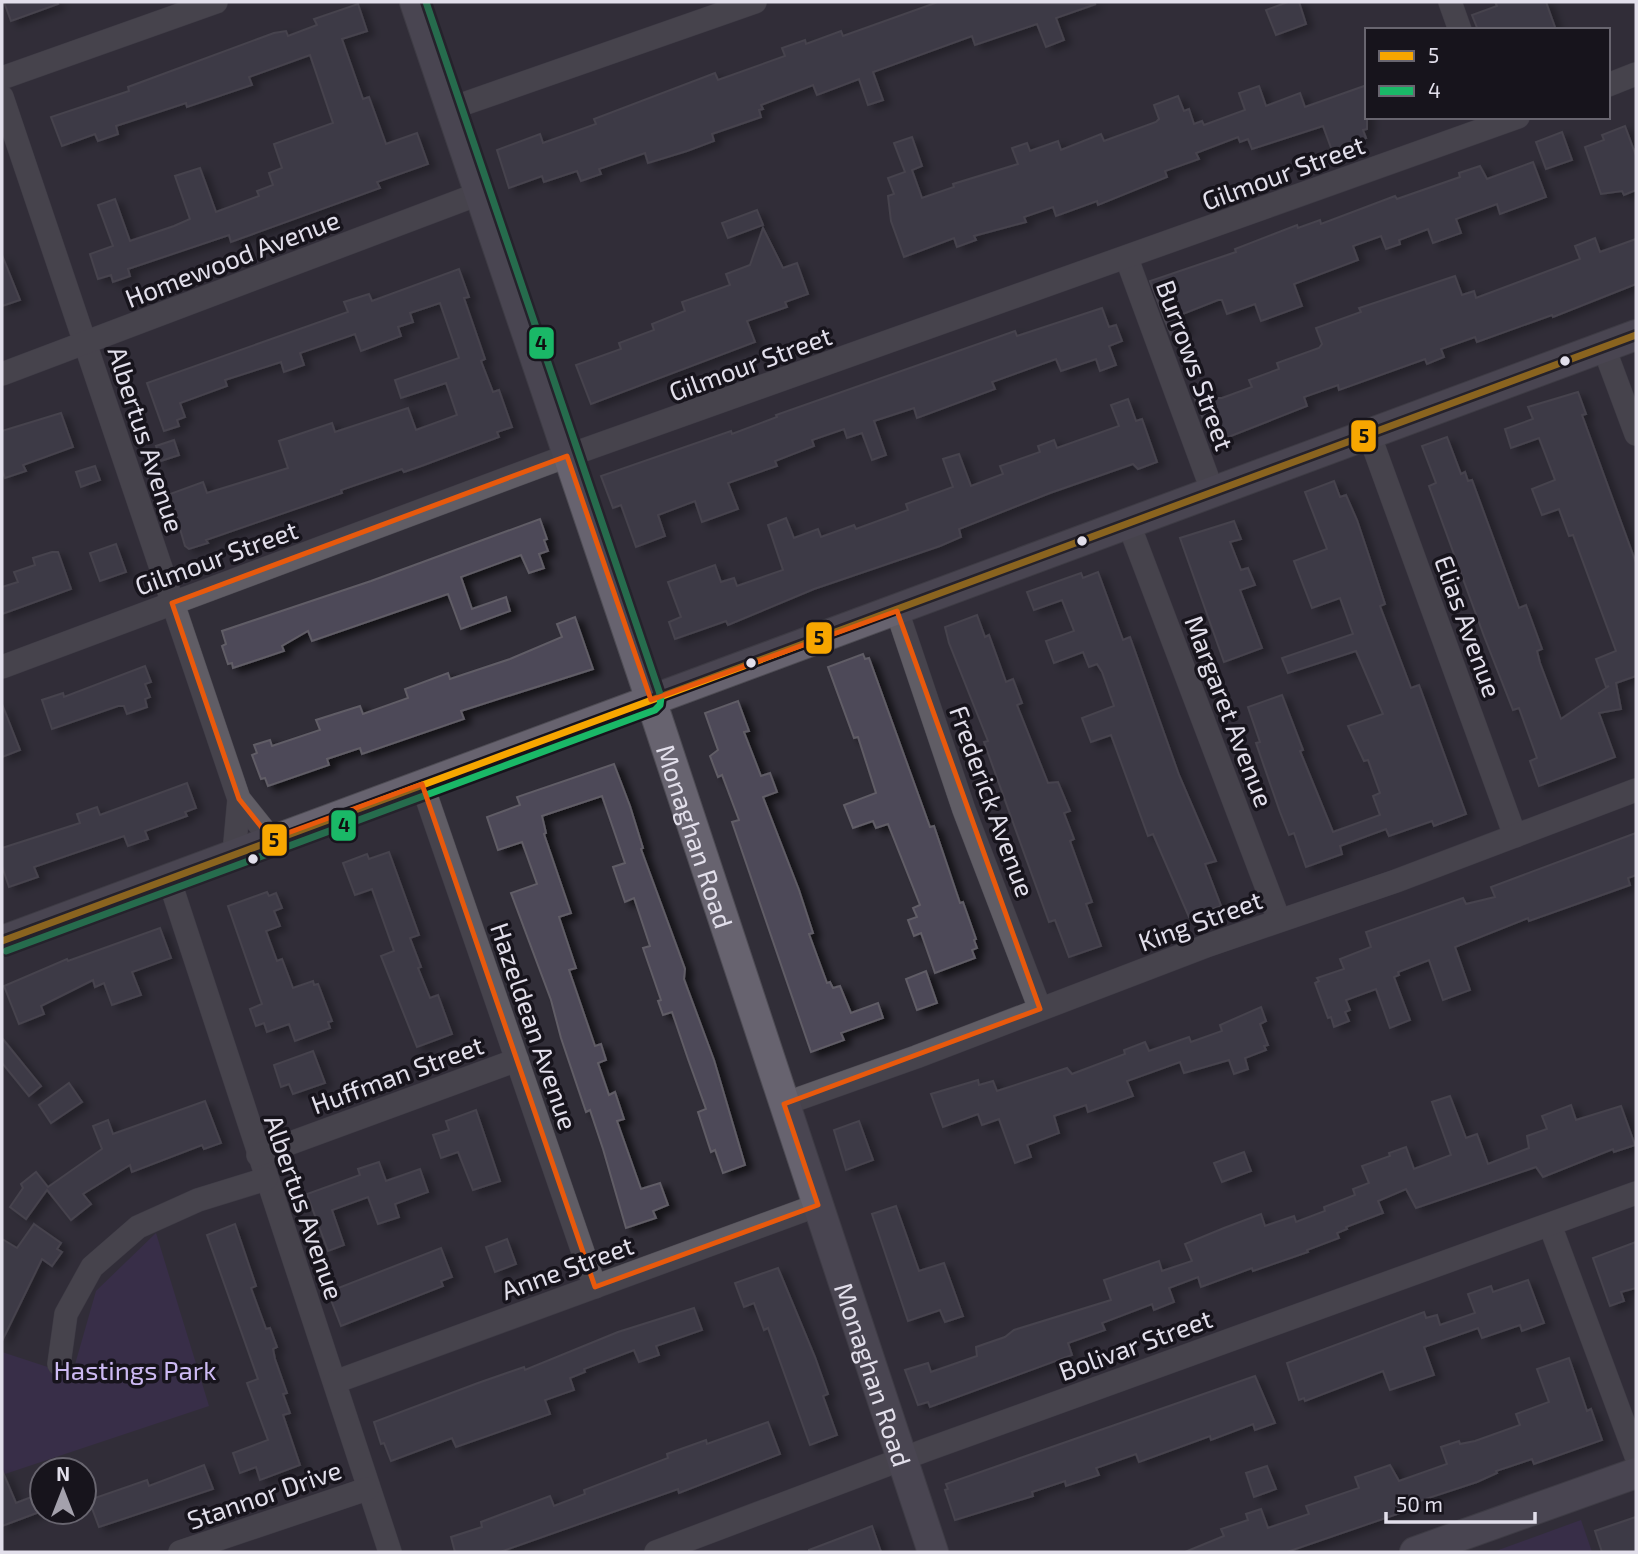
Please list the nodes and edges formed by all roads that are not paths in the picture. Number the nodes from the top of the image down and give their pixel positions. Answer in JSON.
{"nodes":[{"id":1,"x":216,"y":2,"type":"edge"},
{"id":2,"x":415,"y":2,"type":"edge"},
{"id":3,"x":755,"y":2,"type":"edge"},
{"id":4,"x":1450,"y":2,"type":"edge"},
{"id":5,"x":1459,"y":28,"type":"edge"},
{"id":6,"x":2,"y":78,"type":"edge"},
{"id":7,"x":1635,"y":78,"type":"edge"},
{"id":8,"x":1610,"y":84,"type":"edge"},
{"id":9,"x":2,"y":97,"type":"edge"},
{"id":10,"x":452,"y":108,"type":"junction"},
{"id":11,"x":1492,"y":122,"type":"edge"},
{"id":12,"x":481,"y":193,"type":"junction"},
{"id":13,"x":1127,"y":259,"type":"junction"},
{"id":14,"x":1636,"y":335,"type":"edge"},
{"id":15,"x":86,"y":344,"type":"junction"},
{"id":16,"x":1604,"y":348,"type":"junction"},
{"id":17,"x":2,"y":374,"type":"edge"},
{"id":18,"x":1369,"y":434,"type":"junction"},
{"id":19,"x":1636,"y":434,"type":"edge"},
{"id":20,"x":567,"y":456,"type":"junction"},
{"id":21,"x":1212,"y":490,"type":"junction"},
{"id":22,"x":1128,"y":522,"type":"junction"},
{"id":23,"x":172,"y":603,"type":"junction"},
{"id":24,"x":897,"y":611,"type":"junction"},
{"id":25,"x":2,"y":667,"type":"edge"},
{"id":26,"x":651,"y":700,"type":"junction"},
{"id":27,"x":422,"y":784,"type":"junction"},
{"id":28,"x":1636,"y":790,"type":"edge"},
{"id":29,"x":239,"y":799,"type":"junction"},
{"id":30,"x":1515,"y":836,"type":"junction"},
{"id":31,"x":271,"y":839,"type":"junction"},
{"id":32,"x":234,"y":853,"type":"junction"},
{"id":33,"x":169,"y":879,"type":"junction"},
{"id":34,"x":1279,"y":920,"type":"junction"},
{"id":35,"x":2,"y":941,"type":"edge"},
{"id":36,"x":1040,"y":1009,"type":"junction"},
{"id":37,"x":517,"y":1060,"type":"junction"},
{"id":38,"x":784,"y":1104,"type":"junction"},
{"id":39,"x":258,"y":1155,"type":"junction"},
{"id":40,"x":266,"y":1178,"type":"junction"},
{"id":41,"x":1636,"y":1193,"type":"edge"},
{"id":42,"x":818,"y":1205,"type":"junction"},
{"id":43,"x":1550,"y":1226,"type":"junction"},
{"id":44,"x":594,"y":1287,"type":"junction"},
{"id":45,"x":60,"y":1364,"type":"dead end"},
{"id":46,"x":335,"y":1382,"type":"junction"},
{"id":47,"x":1636,"y":1456,"type":"edge"},
{"id":48,"x":902,"y":1460,"type":"junction"},
{"id":49,"x":1636,"y":1473,"type":"edge"},
{"id":50,"x":367,"y":1489,"type":"junction"},
{"id":51,"x":180,"y":1552,"type":"edge"},
{"id":52,"x":390,"y":1552,"type":"edge"},
{"id":53,"x":656,"y":1552,"type":"edge"},
{"id":54,"x":933,"y":1552,"type":"edge"},
{"id":55,"x":1415,"y":1552,"type":"edge"}],
"edges":[{"from":1,"to":6,"type":"street"},
{"from":2,"to":10,"type":"main road","name":"Monaghan Road"},
{"from":3,"to":10,"type":"street"},
{"from":4,"to":5,"type":"street"},
{"from":7,"to":8,"type":"street"},
{"from":9,"to":15,"type":"street","name":"Albertus Avenue"},
{"from":10,"to":12,"type":"main road","name":"Monaghan Road"},
{"from":11,"to":13,"type":"street","name":"Gilmour Street"},
{"from":12,"to":15,"type":"street","name":"Homewood Avenue"},
{"from":12,"to":20,"type":"main road","name":"Monaghan Road"},
{"from":13,"to":20,"type":"street","name":"Gilmour Street"},
{"from":13,"to":21,"type":"street","name":"Burrows Street"},
{"from":14,"to":16,"type":"main road"},
{"from":15,"to":17,"type":"street","name":"Homewood Avenue"},
{"from":15,"to":23,"type":"street","name":"Albertus Avenue"},
{"from":16,"to":18,"type":"main road"},
{"from":16,"to":19,"type":"street"},
{"from":18,"to":21,"type":"main road"},
{"from":18,"to":30,"type":"street","name":"Elias Avenue"},
{"from":20,"to":23,"type":"street","name":"Gilmour Street"},
{"from":20,"to":26,"type":"main road","name":"Monaghan Road"},
{"from":21,"to":22,"type":"main road"},
{"from":22,"to":24,"type":"main road"},
{"from":22,"to":34,"type":"street","name":"Margaret Avenue"},
{"from":23,"to":25,"type":"street","name":"Gilmour Street"},
{"from":23,"to":29,"type":"street","name":"Albertus Avenue"},
{"from":24,"to":26,"type":"main road"},
{"from":24,"to":36,"type":"street","name":"Frederick Avenue"},
{"from":26,"to":27,"type":"main road"},
{"from":26,"to":38,"type":"main road","name":"Monaghan Road"},
{"from":27,"to":31,"type":"main road"},
{"from":27,"to":37,"type":"street","name":"Hazeldean Avenue"},
{"from":28,"to":30,"type":"street","name":"King Street"},
{"from":29,"to":31,"type":"street","name":"Albertus Avenue"},
{"from":29,"to":32,"type":"street","name":"Albertus Avenue"},
{"from":30,"to":34,"type":"street","name":"King Street"},
{"from":31,"to":32,"type":"main road"},
{"from":32,"to":33,"type":"main road"},
{"from":33,"to":35,"type":"main road"},
{"from":33,"to":39,"type":"street","name":"Albertus Avenue"},
{"from":34,"to":36,"type":"street","name":"King Street"},
{"from":36,"to":38,"type":"street","name":"King Street"},
{"from":37,"to":39,"type":"street","name":"Huffman Street"},
{"from":37,"to":44,"type":"street","name":"Hazeldean Avenue"},
{"from":38,"to":42,"type":"main road","name":"Monaghan Road"},
{"from":39,"to":40,"type":"street","name":"Albertus Avenue"},
{"from":40,"to":45,"type":"street"},
{"from":40,"to":46,"type":"street","name":"Albertus Avenue"},
{"from":41,"to":43,"type":"street","name":"Bolivar Street"},
{"from":42,"to":44,"type":"street","name":"Anne Street"},
{"from":42,"to":48,"type":"main road","name":"Monaghan Road"},
{"from":43,"to":47,"type":"street"},
{"from":43,"to":48,"type":"street","name":"Bolivar Street"},
{"from":44,"to":46,"type":"street","name":"Anne Street"},
{"from":46,"to":50,"type":"street","name":"Albertus Avenue"},
{"from":48,"to":53,"type":"street","name":"Bolivar Street"},
{"from":48,"to":54,"type":"main road","name":"Monaghan Road"},
{"from":49,"to":55,"type":"main road"},
{"from":50,"to":51,"type":"street","name":"Stannor Drive"},
{"from":50,"to":52,"type":"street","name":"Albertus Avenue"}]}
